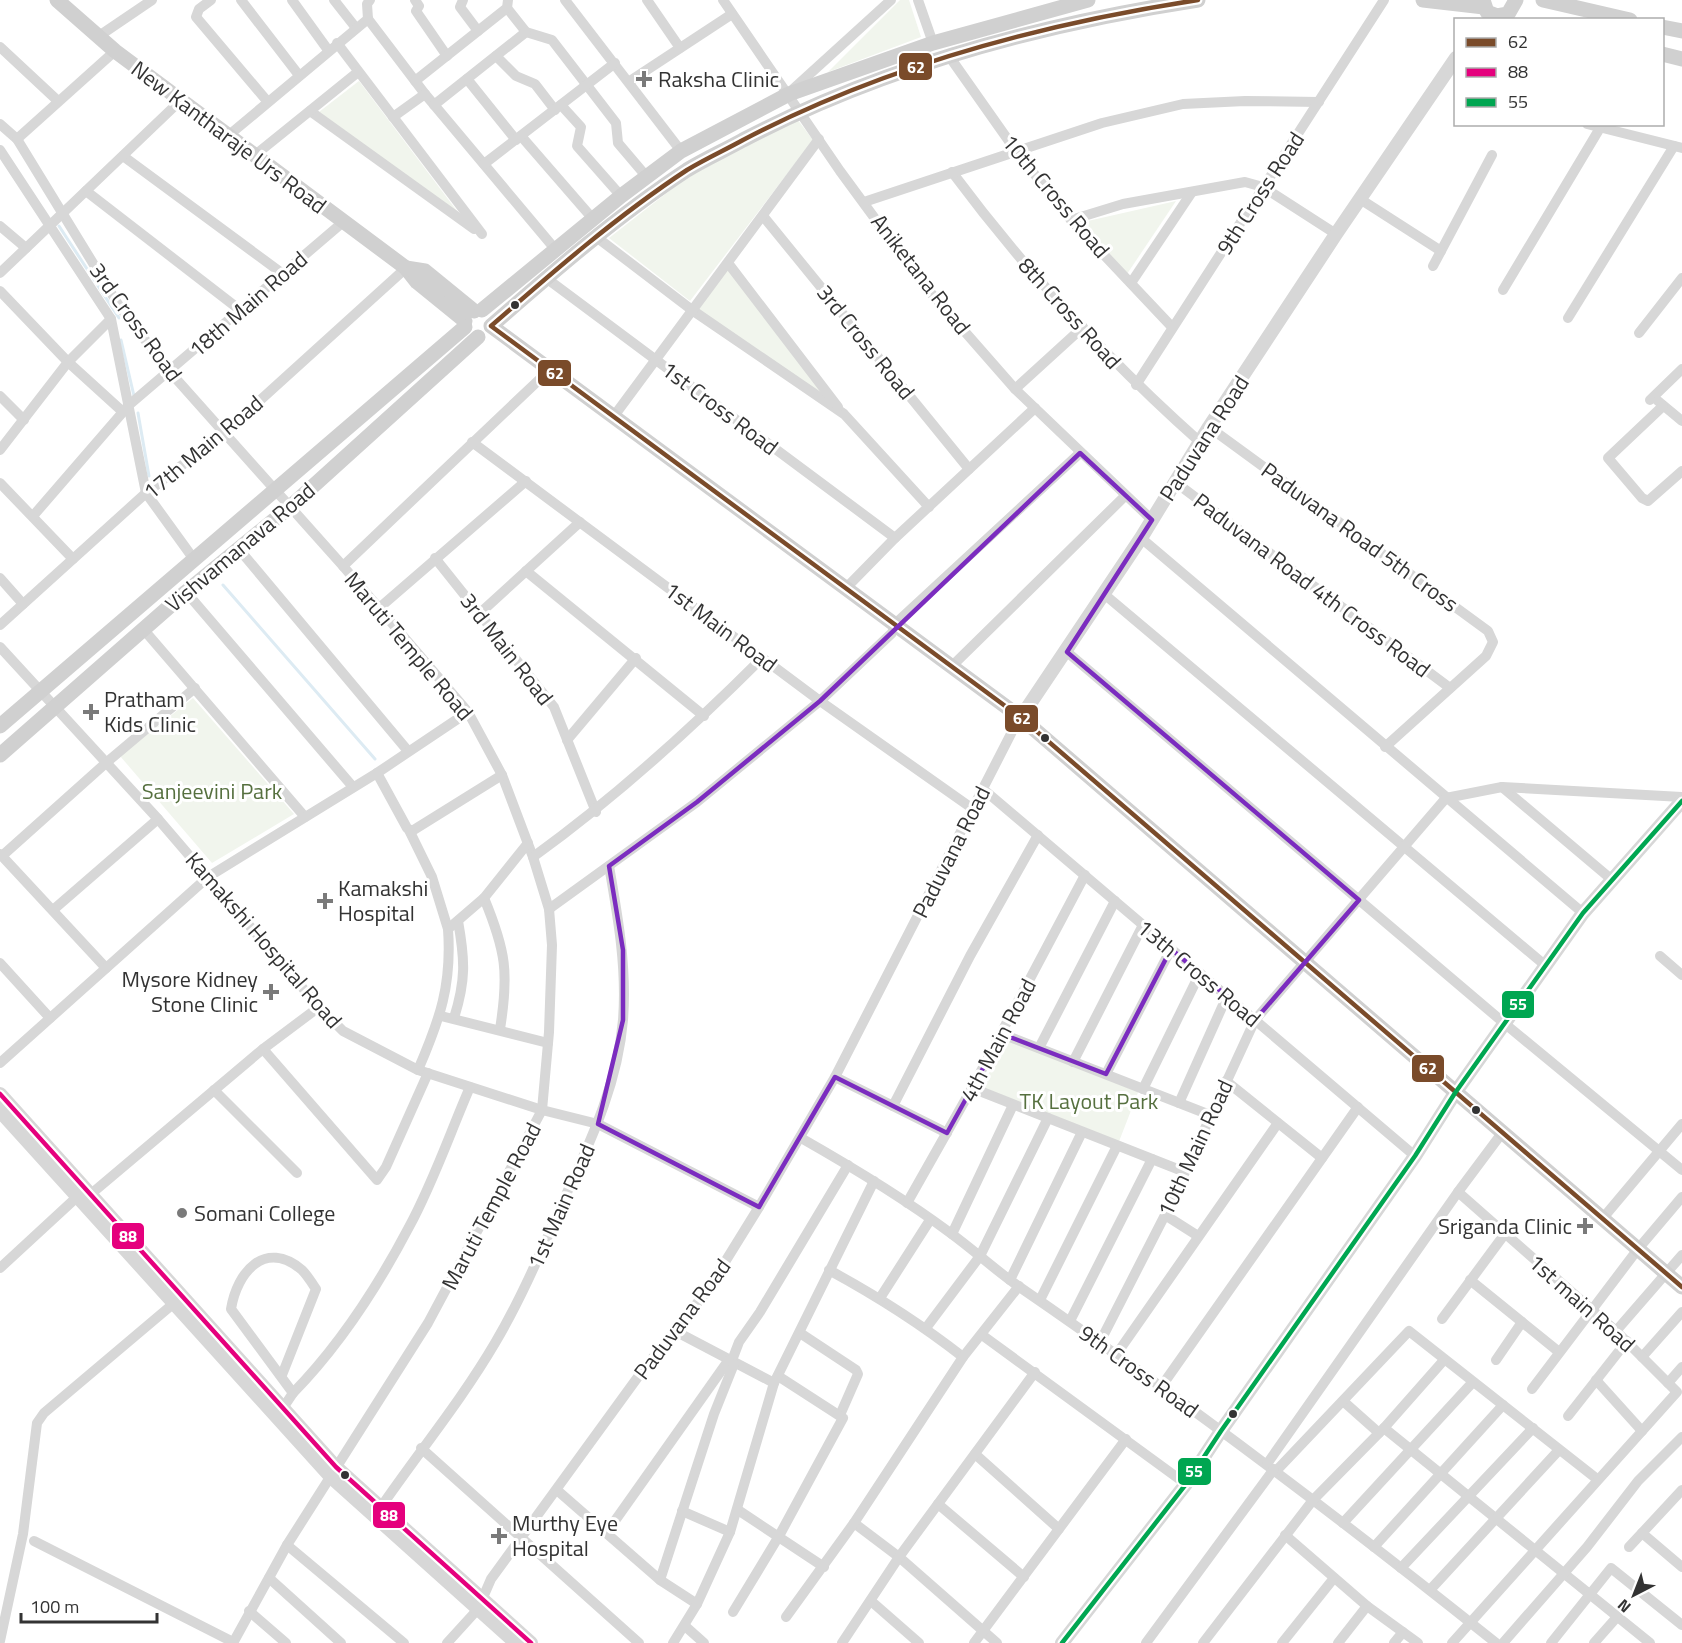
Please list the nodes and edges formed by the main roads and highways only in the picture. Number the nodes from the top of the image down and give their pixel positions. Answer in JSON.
{"nodes":[{"id":1,"x":57,"y":0,"type":"edge"},
{"id":2,"x":1088,"y":0,"type":"edge"},
{"id":3,"x":1198,"y":0,"type":"edge"},
{"id":4,"x":1423,"y":0,"type":"edge"},
{"id":5,"x":1516,"y":0,"type":"edge"},
{"id":6,"x":1543,"y":0,"type":"edge"},
{"id":7,"x":1484,"y":10,"type":"edge"},
{"id":8,"x":1505,"y":15,"type":"junction"},
{"id":9,"x":1515,"y":18,"type":"edge"},
{"id":10,"x":1621,"y":18,"type":"edge"},
{"id":11,"x":1664,"y":27,"type":"edge"},
{"id":12,"x":1682,"y":31,"type":"edge"},
{"id":13,"x":1664,"y":54,"type":"edge"},
{"id":14,"x":1682,"y":59,"type":"edge"},
{"id":15,"x":472,"y":317,"type":"junction"},
{"id":16,"x":485,"y":332,"type":"junction"},
{"id":17,"x":893,"y":628,"type":"junction"},
{"id":18,"x":1017,"y":722,"type":"junction"},
{"id":19,"x":0,"y":726,"type":"edge"},
{"id":20,"x":0,"y":755,"type":"edge"},
{"id":21,"x":1682,"y":1287,"type":"edge"}],
"edges":[{"from":1,"to":15,"type":"main road","name":"New Kantharaje Urs Road"},
{"from":2,"to":15,"type":"main road","name":"Vishvamanava Road"},
{"from":3,"to":16,"type":"main road","name":"Vishvamanava Road"},
{"from":4,"to":7,"type":"main road"},
{"from":5,"to":8,"type":"main road"},
{"from":6,"to":10,"type":"main road"},
{"from":7,"to":8,"type":"main road"},
{"from":8,"to":9,"type":"main road"},
{"from":11,"to":12,"type":"main road"},
{"from":13,"to":14,"type":"main road"},
{"from":15,"to":16,"type":"main road","name":"New Kantharaje Urs Road"},
{"from":15,"to":16,"type":"main road"},
{"from":15,"to":19,"type":"main road","name":"Vishvamanava Road"},
{"from":16,"to":17,"type":"main road"},
{"from":16,"to":17,"type":"main road"},
{"from":16,"to":20,"type":"main road","name":"Vishvamanava Road"},
{"from":17,"to":18,"type":"main road"},
{"from":17,"to":18,"type":"main road"},
{"from":18,"to":21,"type":"main road"}]}
